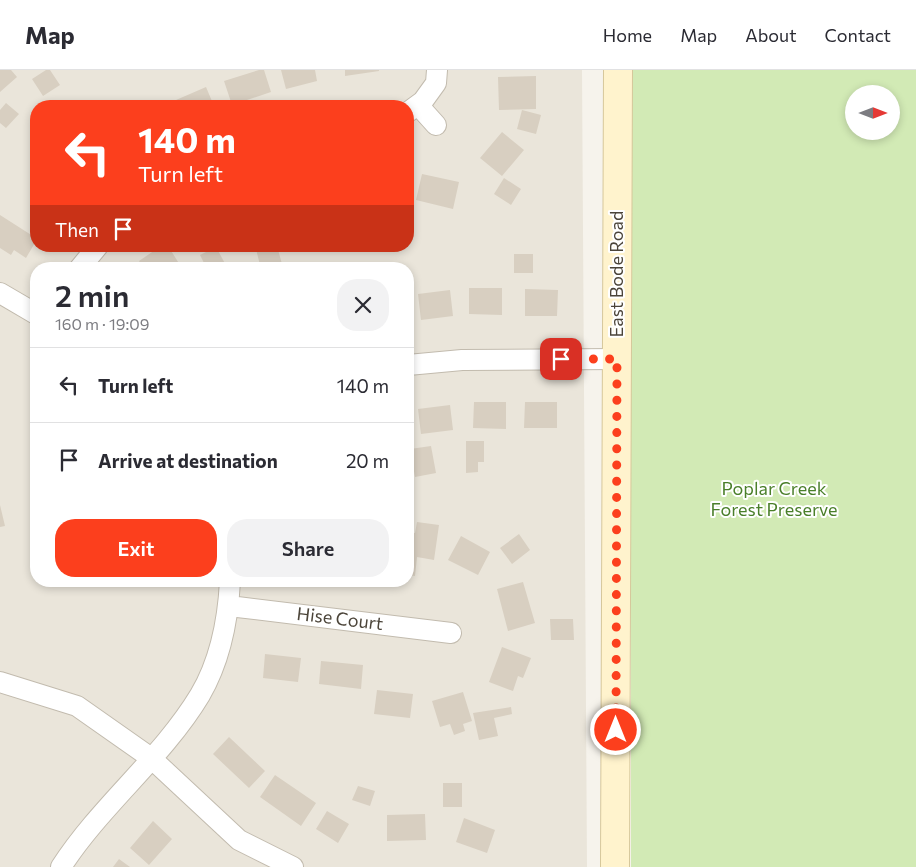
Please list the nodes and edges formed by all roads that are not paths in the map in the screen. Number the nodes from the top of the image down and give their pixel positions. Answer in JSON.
{"nodes":[{"id":1,"x":437,"y":70,"type":"edge"},
{"id":2,"x":618,"y":70,"type":"edge"},
{"id":3,"x":414,"y":107,"type":"edge"},
{"id":4,"x":414,"y":109,"type":"edge"},
{"id":5,"x":436,"y":125,"type":"dead end"},
{"id":6,"x":93,"y":252,"type":"edge"},
{"id":7,"x":84,"y":262,"type":"edge"},
{"id":8,"x":0,"y":294,"type":"edge"},
{"id":9,"x":30,"y":311,"type":"edge"},
{"id":10,"x":617,"y":359,"type":"junction"},
{"id":11,"x":414,"y":365,"type":"edge"},
{"id":12,"x":230,"y":587,"type":"edge"},
{"id":13,"x":229,"y":606,"type":"junction"},
{"id":14,"x":451,"y":633,"type":"dead end"},
{"id":15,"x":0,"y":682,"type":"edge"},
{"id":16,"x":151,"y":758,"type":"junction"},
{"id":17,"x":61,"y":867,"type":"edge"},
{"id":18,"x":292,"y":867,"type":"edge"},
{"id":19,"x":615,"y":867,"type":"edge"}],
"edges":[{"from":1,"to":3,"type":"street"},
{"from":2,"to":10,"type":"street","name":"East Bode Road"},
{"from":4,"to":5,"type":"street"},
{"from":6,"to":7,"type":"street"},
{"from":8,"to":9,"type":"street"},
{"from":10,"to":11,"type":"street"},
{"from":10,"to":19,"type":"street","name":"East Bode Road"},
{"from":12,"to":13,"type":"street"},
{"from":13,"to":14,"type":"street","name":"Hise Court"},
{"from":13,"to":16,"type":"street"},
{"from":15,"to":16,"type":"street"},
{"from":16,"to":17,"type":"street"},
{"from":16,"to":18,"type":"street"}]}
